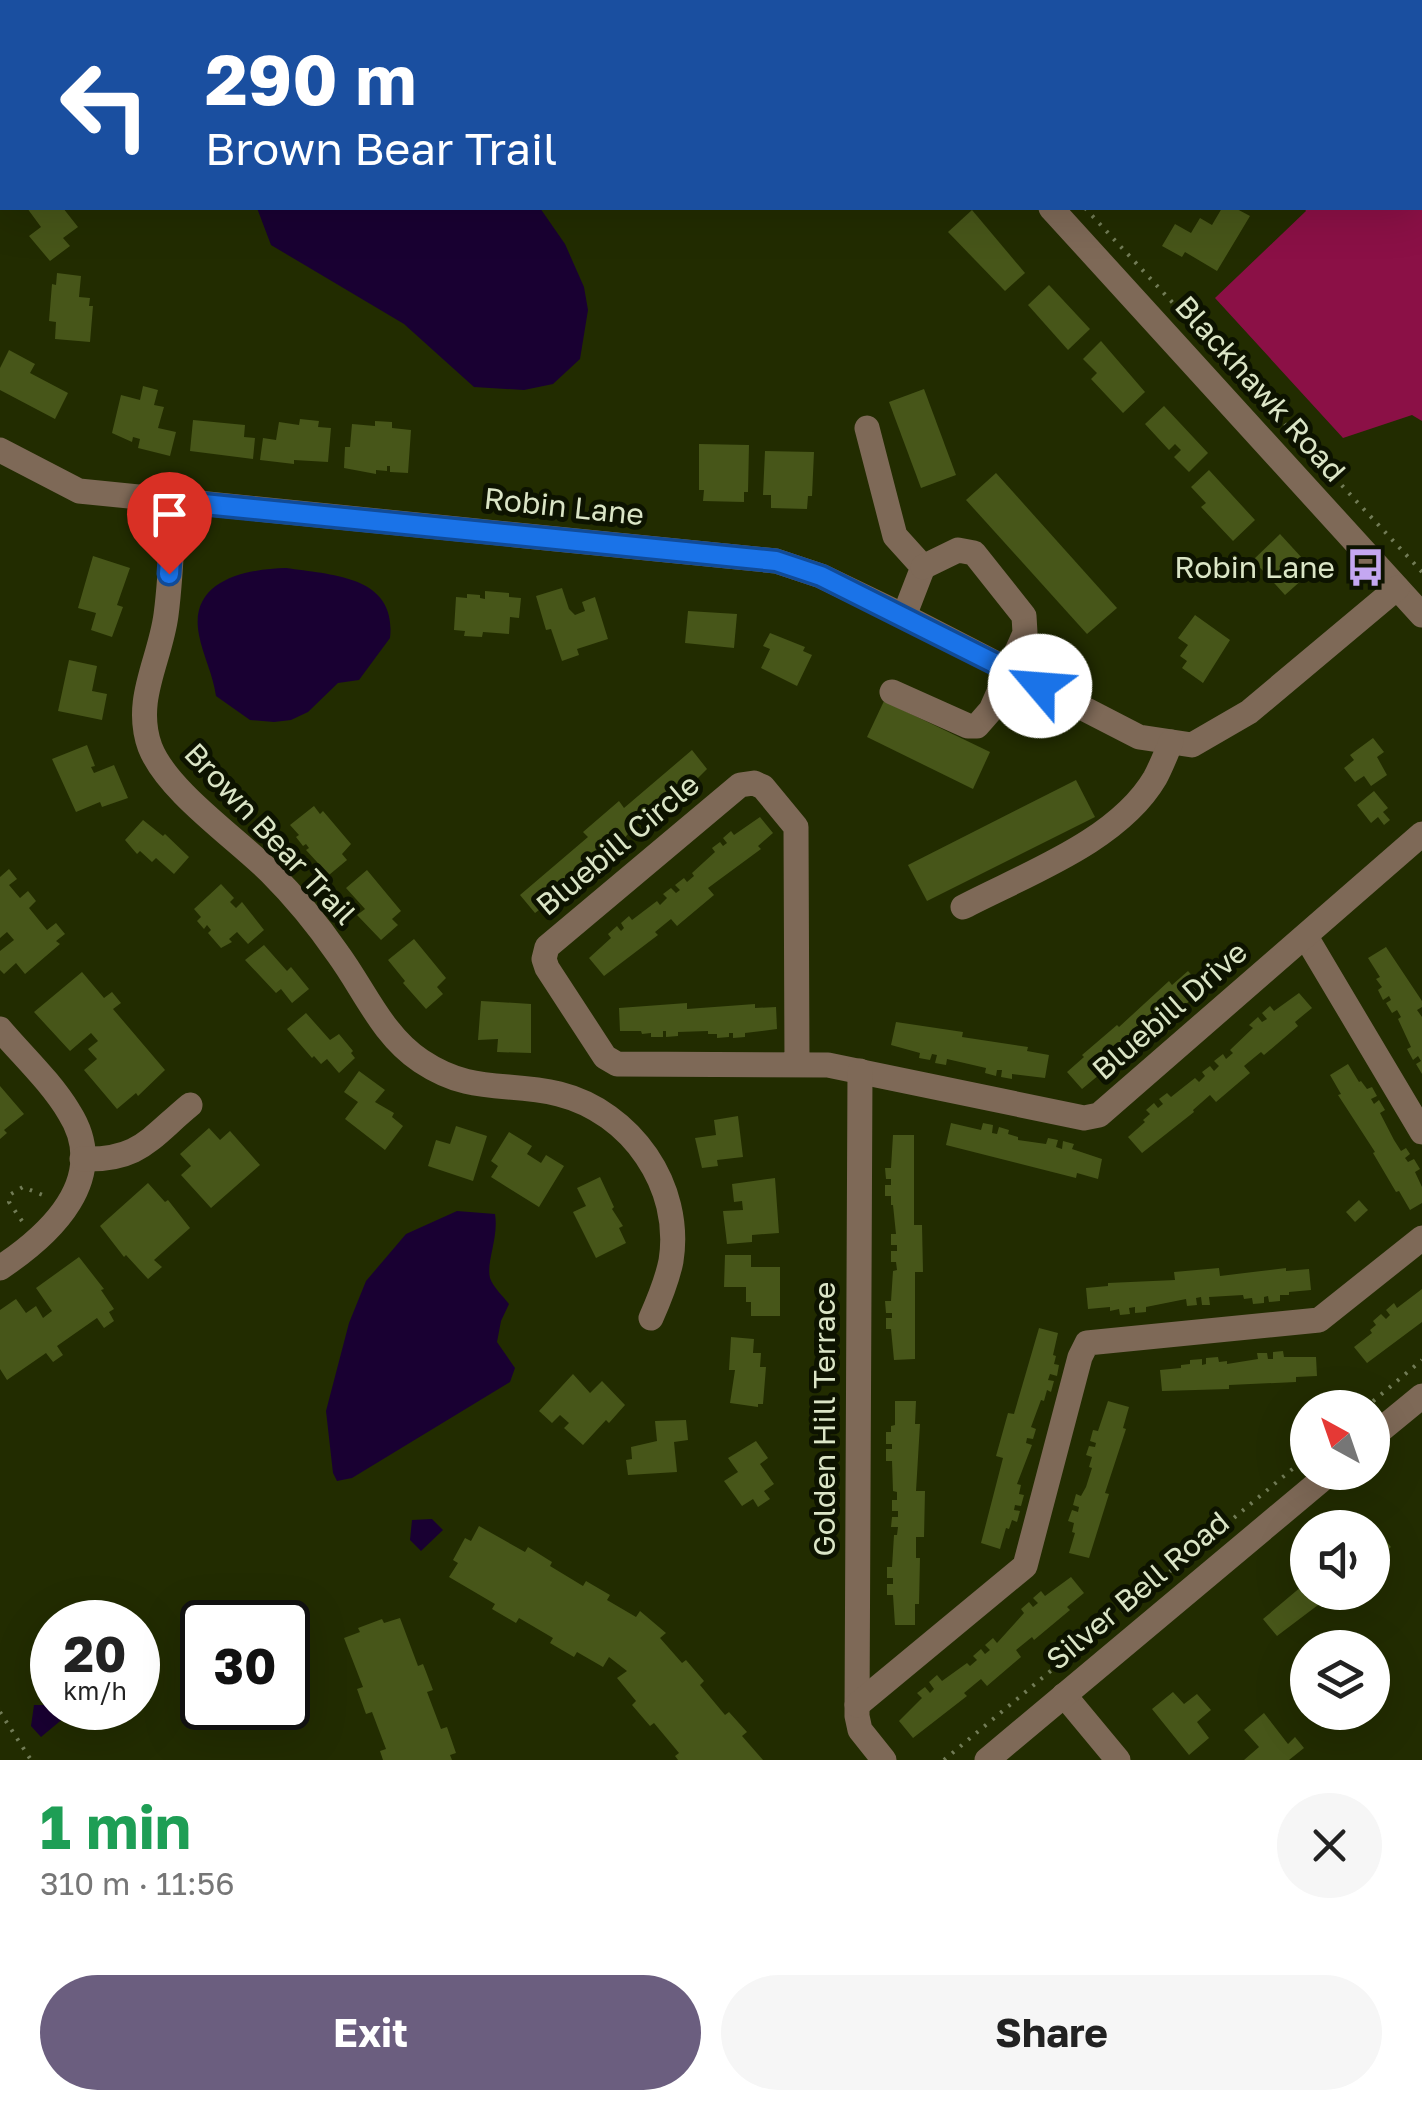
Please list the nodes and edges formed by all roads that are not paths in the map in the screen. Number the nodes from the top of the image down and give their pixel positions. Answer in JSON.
{"nodes":[{"id":1,"x":1052,"y":210,"type":"edge"},
{"id":2,"x":867,"y":428,"type":"dead end"},
{"id":3,"x":0,"y":450,"type":"edge"},
{"id":4,"x":174,"y":501,"type":"junction"},
{"id":5,"x":922,"y":567,"type":"junction"},
{"id":6,"x":1397,"y":588,"type":"junction"},
{"id":7,"x":1422,"y":615,"type":"edge"},
{"id":8,"x":904,"y":616,"type":"junction"},
{"id":9,"x":1007,"y":669,"type":"junction"},
{"id":10,"x":892,"y":692,"type":"dead end"},
{"id":11,"x":1171,"y":742,"type":"junction"},
{"id":12,"x":1422,"y":834,"type":"edge"},
{"id":13,"x":964,"y":907,"type":"dead end"},
{"id":14,"x":1306,"y":937,"type":"junction"},
{"id":15,"x":0,"y":1029,"type":"edge"},
{"id":16,"x":797,"y":1064,"type":"junction"},
{"id":17,"x":860,"y":1070,"type":"junction"},
{"id":18,"x":190,"y":1105,"type":"dead end"},
{"id":19,"x":1422,"y":1132,"type":"edge"},
{"id":20,"x":82,"y":1158,"type":"junction"},
{"id":21,"x":1422,"y":1238,"type":"edge"},
{"id":22,"x":0,"y":1268,"type":"edge"},
{"id":23,"x":651,"y":1318,"type":"dead end"},
{"id":24,"x":1422,"y":1396,"type":"edge"},
{"id":25,"x":1390,"y":1423,"type":"edge"},
{"id":26,"x":1309,"y":1490,"type":"edge"},
{"id":27,"x":1064,"y":1696,"type":"junction"},
{"id":28,"x":857,"y":1705,"type":"junction"},
{"id":29,"x":884,"y":1760,"type":"edge"},
{"id":30,"x":987,"y":1760,"type":"edge"},
{"id":31,"x":1118,"y":1760,"type":"edge"}],
"edges":[{"from":1,"to":6,"type":"street","name":"Blackhawk Road"},
{"from":2,"to":5,"type":"street"},
{"from":3,"to":4,"type":"street","name":"Robin Lane"},
{"from":4,"to":8,"type":"street","name":"Robin Lane"},
{"from":4,"to":23,"type":"street","name":"Brown Bear Trail"},
{"from":5,"to":8,"type":"street"},
{"from":5,"to":9,"type":"street"},
{"from":6,"to":7,"type":"street","name":"Blackhawk Road"},
{"from":6,"to":11,"type":"street","name":"Robin Lane"},
{"from":8,"to":9,"type":"street","name":"Robin Lane"},
{"from":9,"to":10,"type":"street"},
{"from":9,"to":11,"type":"street","name":"Robin Lane"},
{"from":11,"to":13,"type":"street"},
{"from":12,"to":14,"type":"street","name":"Bluebill Drive"},
{"from":14,"to":17,"type":"street","name":"Bluebill Drive"},
{"from":14,"to":19,"type":"street"},
{"from":15,"to":20,"type":"street"},
{"from":16,"to":16,"type":"street","name":"Bluebill Circle"},
{"from":16,"to":17,"type":"street","name":"Bluebill Circle"},
{"from":17,"to":28,"type":"street","name":"Golden Hill Terrace"},
{"from":18,"to":20,"type":"street"},
{"from":20,"to":22,"type":"street"},
{"from":21,"to":28,"type":"street"},
{"from":24,"to":25,"type":"street"},
{"from":26,"to":27,"type":"street","name":"Silver Bell Road"},
{"from":27,"to":30,"type":"street","name":"Silver Bell Road"},
{"from":27,"to":31,"type":"street"},
{"from":28,"to":29,"type":"street","name":"Golden Hill Terrace"}]}
